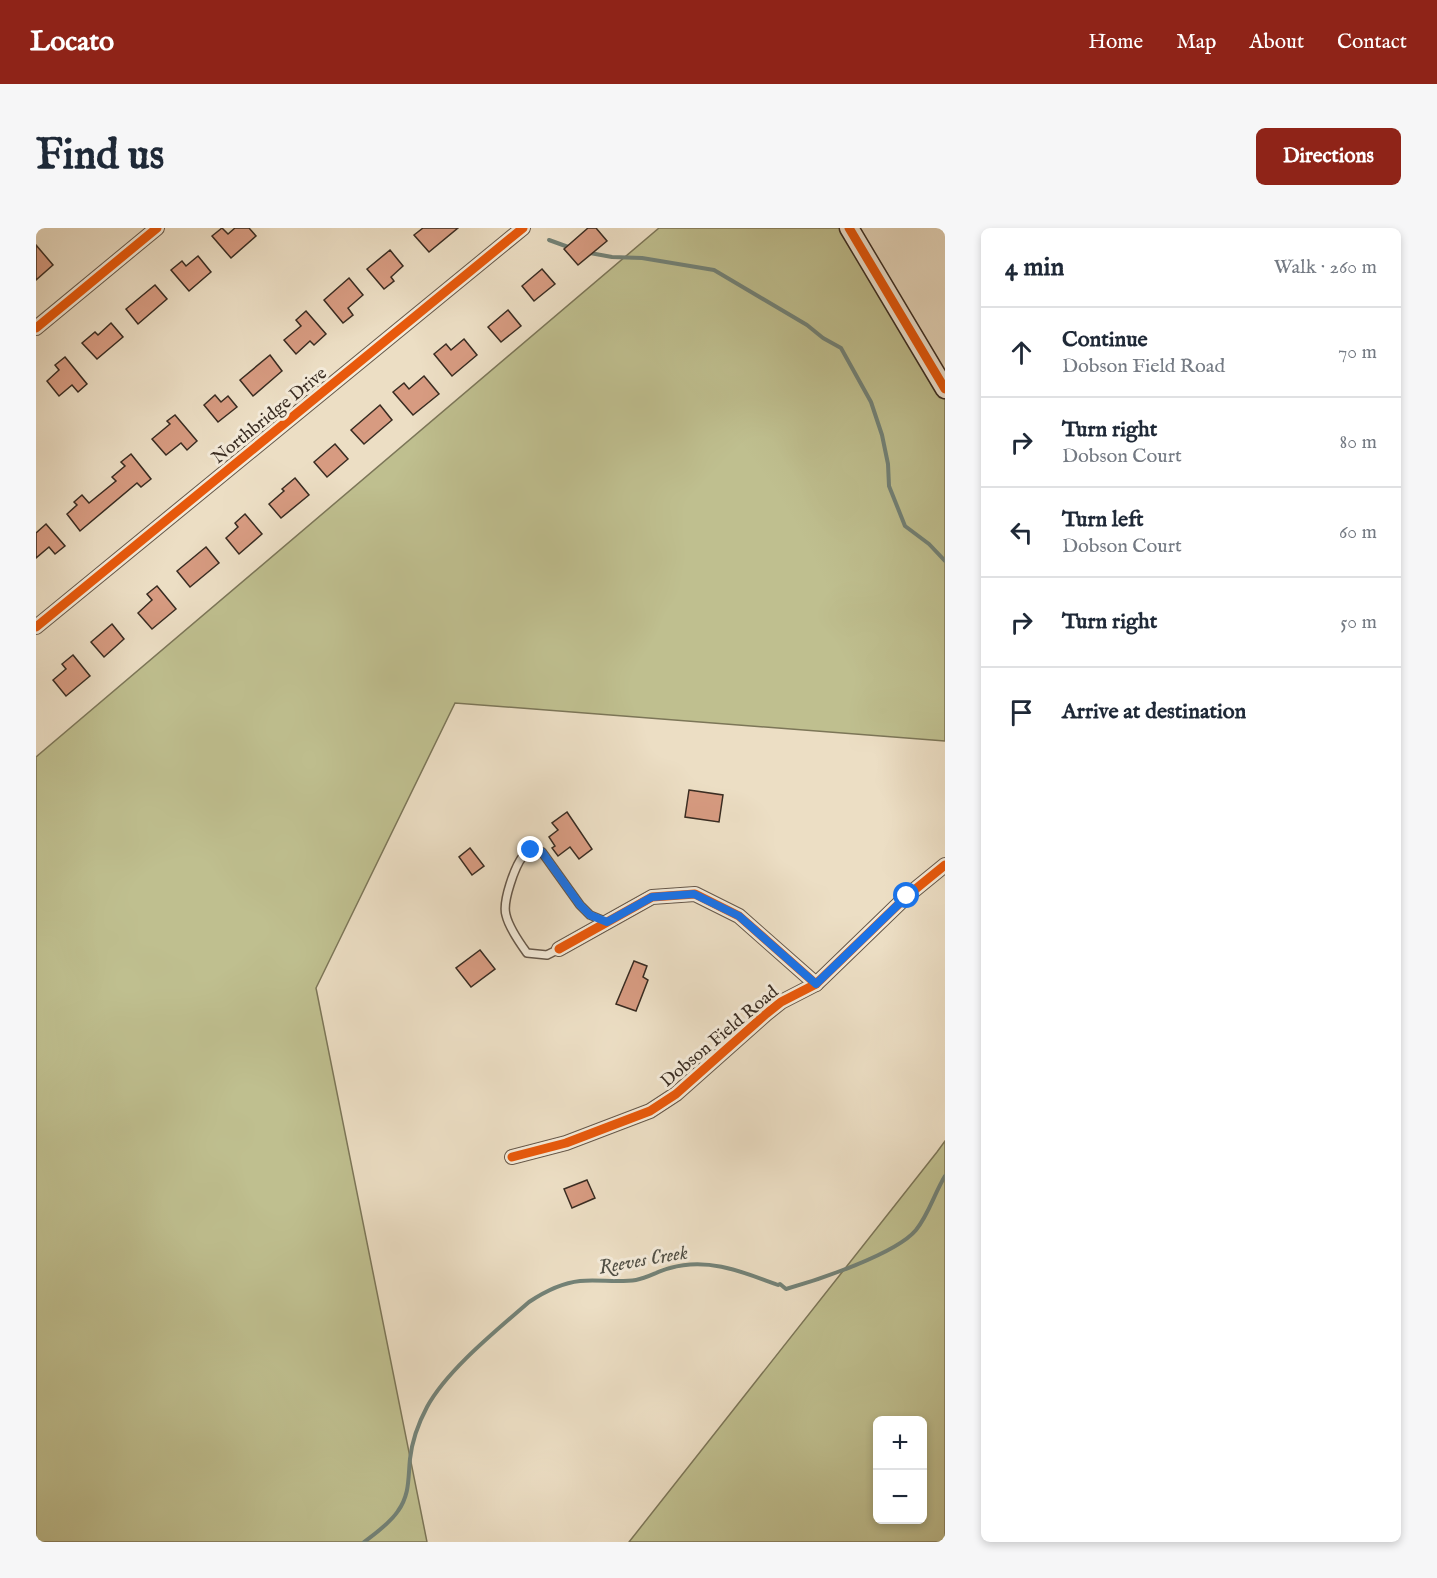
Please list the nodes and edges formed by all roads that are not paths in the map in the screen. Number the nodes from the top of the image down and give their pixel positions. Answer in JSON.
{"nodes":[{"id":1,"x":157,"y":228,"type":"edge"},
{"id":2,"x":849,"y":228,"type":"edge"},
{"id":3,"x":519,"y":229,"type":"edge"},
{"id":4,"x":36,"y":328,"type":"edge"},
{"id":5,"x":943,"y":381,"type":"edge"},
{"id":6,"x":36,"y":627,"type":"edge"},
{"id":7,"x":945,"y":865,"type":"edge"},
{"id":8,"x":607,"y":922,"type":"junction"},
{"id":9,"x":559,"y":949,"type":"joint"},
{"id":10,"x":816,"y":984,"type":"junction"},
{"id":11,"x":512,"y":1157,"type":"dead end"}],
"edges":[{"from":1,"to":4,"type":"street"},
{"from":2,"to":5,"type":"street"},
{"from":3,"to":6,"type":"street","name":"Northbridge Drive"},
{"from":7,"to":10,"type":"street","name":"Dobson Field Road"},
{"from":8,"to":9,"type":"street"},
{"from":8,"to":9,"type":"lane"},
{"from":8,"to":10,"type":"street"},
{"from":10,"to":11,"type":"street","name":"Dobson Field Road"}]}
